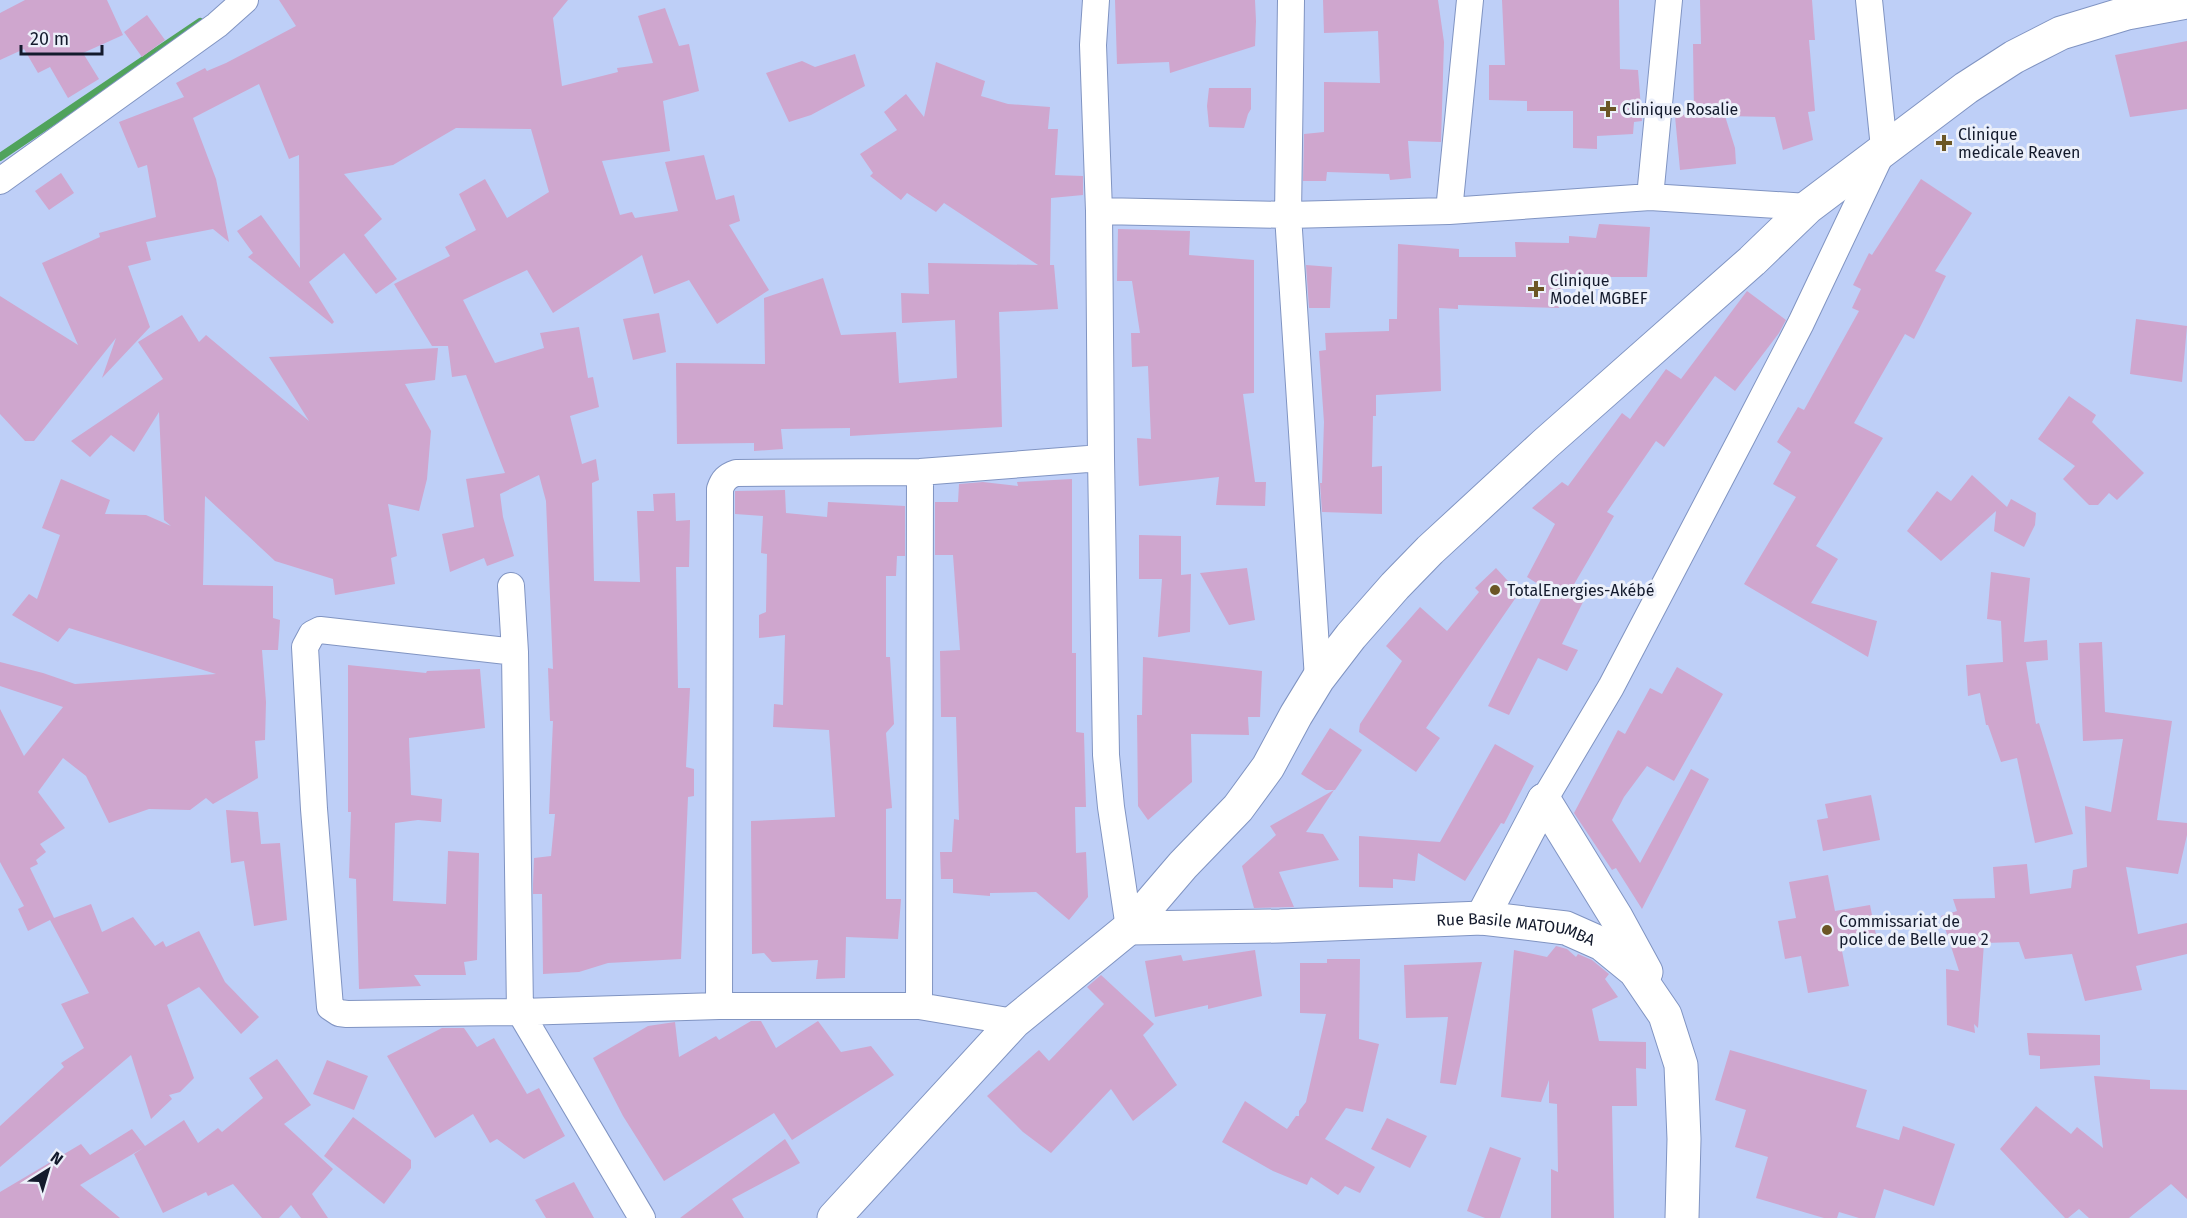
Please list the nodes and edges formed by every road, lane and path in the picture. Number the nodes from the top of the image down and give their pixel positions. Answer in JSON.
{"nodes":[{"id":1,"x":245,"y":0,"type":"edge"},
{"id":2,"x":1096,"y":0,"type":"edge"},
{"id":3,"x":1291,"y":0,"type":"edge"},
{"id":4,"x":1470,"y":0,"type":"edge"},
{"id":5,"x":1669,"y":0,"type":"edge"},
{"id":6,"x":1869,"y":0,"type":"edge"},
{"id":7,"x":2078,"y":0,"type":"edge"},
{"id":8,"x":2187,"y":2,"type":"edge"},
{"id":9,"x":2061,"y":33,"type":"junction"},
{"id":10,"x":1884,"y":148,"type":"junction"},
{"id":11,"x":0,"y":180,"type":"edge"},
{"id":12,"x":1650,"y":197,"type":"junction"},
{"id":13,"x":1809,"y":207,"type":"junction"},
{"id":14,"x":1099,"y":211,"type":"junction"},
{"id":15,"x":1449,"y":211,"type":"junction"},
{"id":16,"x":1288,"y":215,"type":"junction"},
{"id":17,"x":1101,"y":458,"type":"junction"},
{"id":18,"x":920,"y":472,"type":"junction"},
{"id":19,"x":511,"y":586,"type":"dead end"},
{"id":20,"x":515,"y":652,"type":"junction"},
{"id":21,"x":1318,"y":679,"type":"junction"},
{"id":22,"x":1544,"y":800,"type":"junction"},
{"id":23,"x":1482,"y":918,"type":"junction"},
{"id":24,"x":1129,"y":928,"type":"junction"},
{"id":25,"x":719,"y":1006,"type":"junction"},
{"id":26,"x":919,"y":1006,"type":"junction"},
{"id":27,"x":520,"y":1012,"type":"junction"},
{"id":28,"x":1665,"y":1015,"type":"junction"},
{"id":29,"x":1014,"y":1022,"type":"junction"},
{"id":30,"x":642,"y":1218,"type":"edge"},
{"id":31,"x":834,"y":1218,"type":"edge"},
{"id":32,"x":1682,"y":1218,"type":"edge"}],
"edges":[{"from":1,"to":11,"type":"street"},
{"from":2,"to":14,"type":"street"},
{"from":3,"to":16,"type":"street"},
{"from":4,"to":15,"type":"street"},
{"from":5,"to":12,"type":"street"},
{"from":6,"to":10,"type":"street"},
{"from":7,"to":9,"type":"street"},
{"from":8,"to":9,"type":"street"},
{"from":9,"to":10,"type":"street"},
{"from":10,"to":13,"type":"street"},
{"from":10,"to":22,"type":"street"},
{"from":12,"to":13,"type":"street"},
{"from":12,"to":15,"type":"street"},
{"from":13,"to":21,"type":"street"},
{"from":14,"to":16,"type":"street"},
{"from":14,"to":17,"type":"street"},
{"from":15,"to":16,"type":"street"},
{"from":16,"to":21,"type":"street"},
{"from":17,"to":18,"type":"street"},
{"from":17,"to":24,"type":"street"},
{"from":18,"to":25,"type":"street"},
{"from":18,"to":26,"type":"street"},
{"from":19,"to":20,"type":"street"},
{"from":20,"to":27,"type":"street"},
{"from":20,"to":27,"type":"street"},
{"from":21,"to":24,"type":"street"},
{"from":22,"to":23,"type":"street"},
{"from":22,"to":28,"type":"street"},
{"from":23,"to":24,"type":"street","name":"Rue Basile MATOUMBA"},
{"from":23,"to":28,"type":"street","name":"Rue Basile MATOUMBA"},
{"from":24,"to":29,"type":"street"},
{"from":25,"to":26,"type":"street"},
{"from":25,"to":27,"type":"street"},
{"from":26,"to":29,"type":"street"},
{"from":27,"to":30,"type":"street"},
{"from":28,"to":32,"type":"street","name":"Rue Basile MATOUMBA"},
{"from":29,"to":31,"type":"street"}]}
